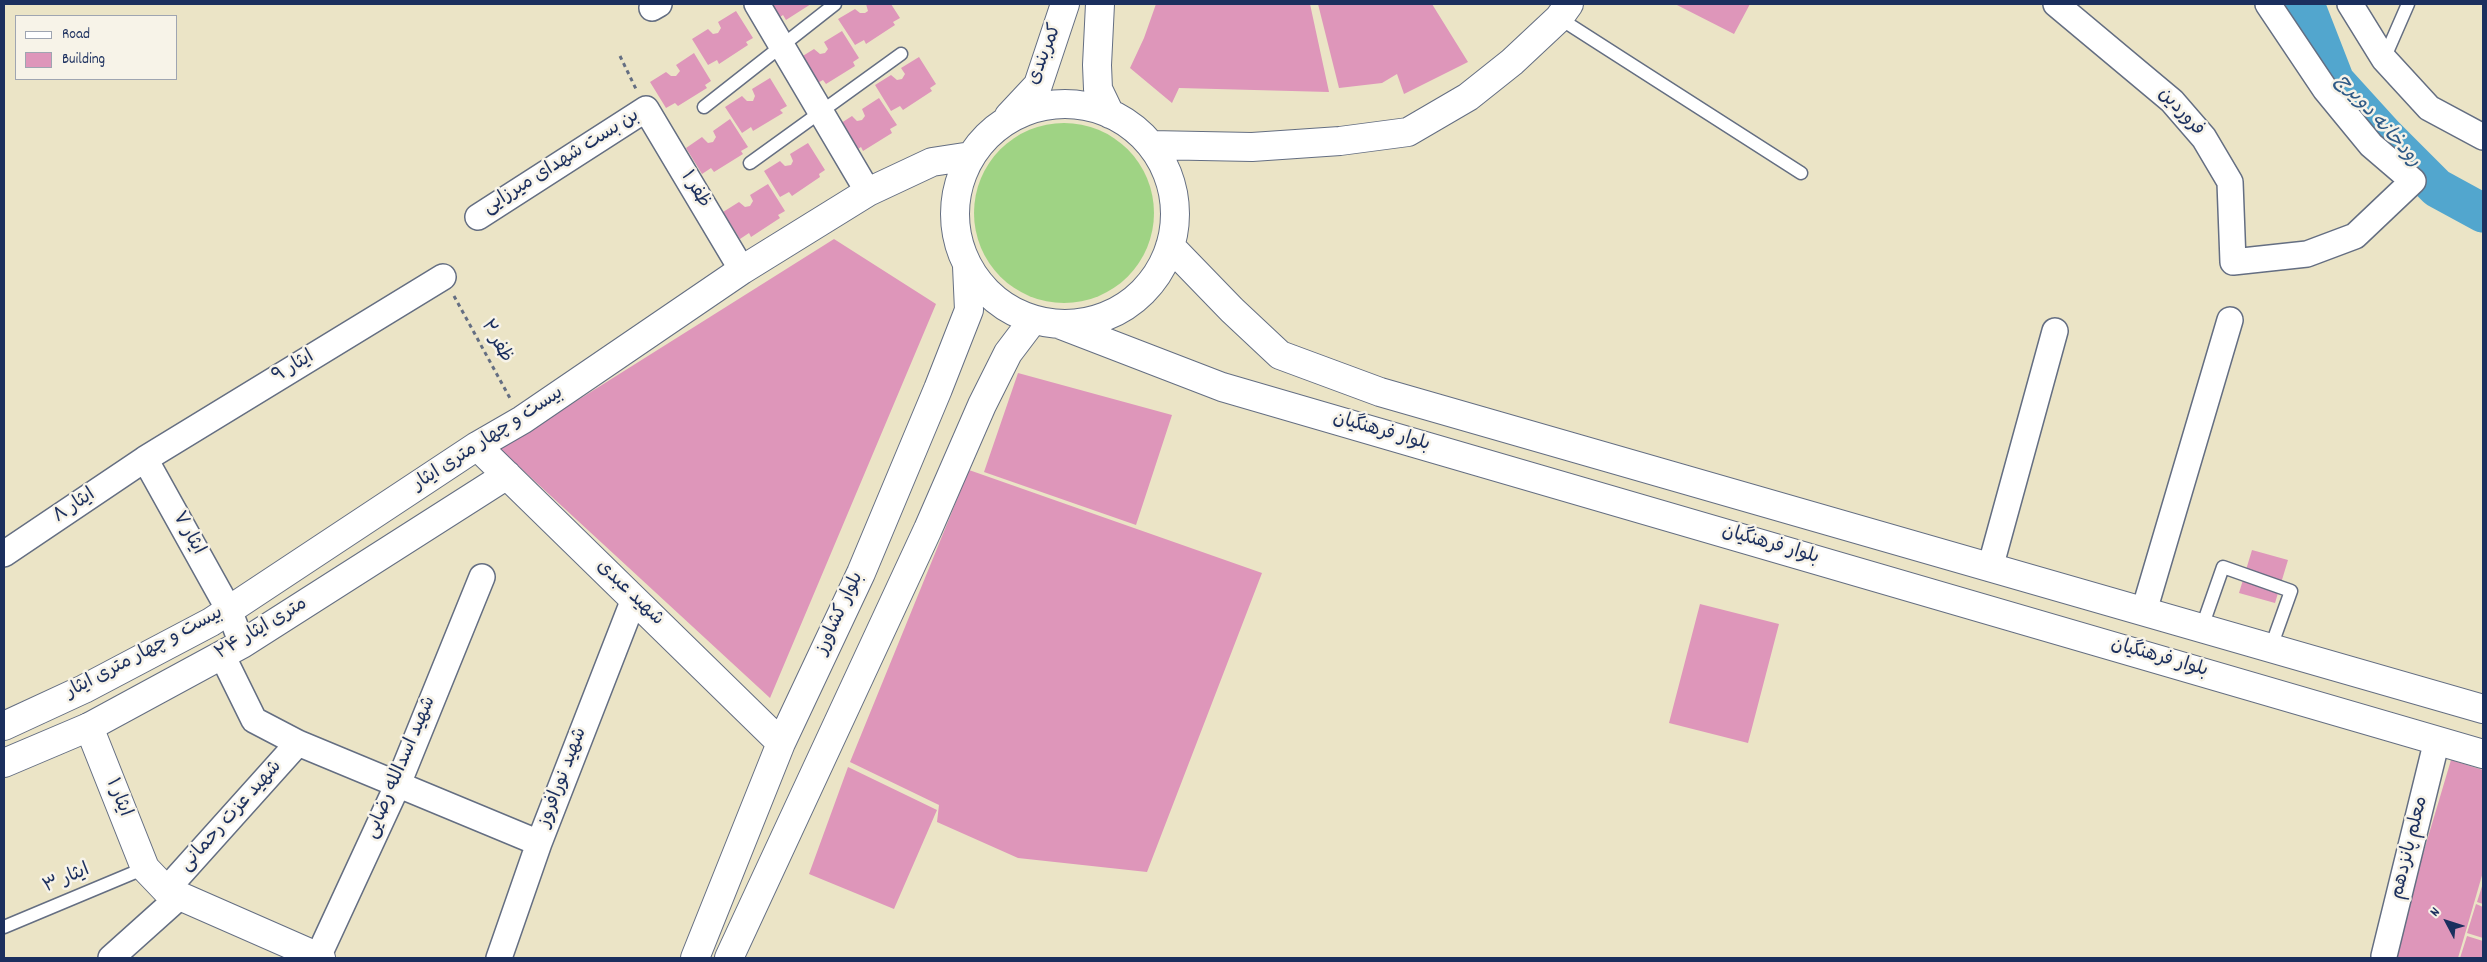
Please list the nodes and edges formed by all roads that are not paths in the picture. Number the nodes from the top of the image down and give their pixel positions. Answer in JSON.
{"nodes":[{"id":1,"x":757,"y":4,"type":"edge"},
{"id":2,"x":835,"y":4,"type":"edge"},
{"id":3,"x":1065,"y":4,"type":"edge"},
{"id":4,"x":1100,"y":4,"type":"edge"},
{"id":5,"x":2056,"y":4,"type":"edge"},
{"id":6,"x":2268,"y":4,"type":"edge"},
{"id":7,"x":2350,"y":4,"type":"edge"},
{"id":8,"x":2408,"y":4,"type":"edge"},
{"id":9,"x":1564,"y":11,"type":"edge"},
{"id":10,"x":781,"y":44,"type":"junction"},
{"id":11,"x":902,"y":54,"type":"dead end"},
{"id":12,"x":2384,"y":59,"type":"junction"},
{"id":13,"x":704,"y":107,"type":"dead end"},
{"id":14,"x":646,"y":110,"type":"joint"},
{"id":15,"x":821,"y":111,"type":"junction"},
{"id":16,"x":1110,"y":114,"type":"junction"},
{"id":17,"x":1001,"y":125,"type":"junction"},
{"id":18,"x":2483,"y":137,"type":"edge"},
{"id":19,"x":1151,"y":145,"type":"junction"},
{"id":20,"x":971,"y":156,"type":"junction"},
{"id":21,"x":750,"y":163,"type":"dead end"},
{"id":22,"x":1801,"y":173,"type":"dead end"},
{"id":23,"x":868,"y":192,"type":"junction"},
{"id":24,"x":478,"y":217,"type":"dead end"},
{"id":25,"x":1170,"y":246,"type":"junction"},
{"id":26,"x":967,"y":266,"type":"junction"},
{"id":27,"x":742,"y":270,"type":"junction"},
{"id":28,"x":444,"y":277,"type":"road end"},
{"id":29,"x":1032,"y":320,"type":"junction"},
{"id":30,"x":2230,"y":320,"type":"dead end"},
{"id":31,"x":1061,"y":324,"type":"junction"},
{"id":32,"x":2055,"y":331,"type":"dead end"},
{"id":33,"x":477,"y":446,"type":"junction"},
{"id":34,"x":145,"y":459,"type":"junction"},
{"id":35,"x":507,"y":475,"type":"junction"},
{"id":36,"x":886,"y":512,"type":"junction"},
{"id":37,"x":928,"y":529,"type":"junction"},
{"id":38,"x":4,"y":554,"type":"edge"},
{"id":39,"x":1996,"y":569,"type":"junction"},
{"id":40,"x":860,"y":573,"type":"junction"},
{"id":41,"x":482,"y":577,"type":"dead end"},
{"id":42,"x":905,"y":579,"type":"junction"},
{"id":43,"x":634,"y":599,"type":"junction"},
{"id":44,"x":230,"y":610,"type":"junction"},
{"id":45,"x":1991,"y":610,"type":"junction"},
{"id":46,"x":2144,"y":611,"type":"junction"},
{"id":47,"x":2202,"y":627,"type":"junction"},
{"id":48,"x":242,"y":644,"type":"junction"},
{"id":49,"x":2272,"y":647,"type":"junction"},
{"id":50,"x":2483,"y":709,"type":"edge"},
{"id":51,"x":4,"y":726,"type":"edge"},
{"id":52,"x":89,"y":727,"type":"junction"},
{"id":53,"x":2437,"y":740,"type":"junction"},
{"id":54,"x":781,"y":743,"type":"junction"},
{"id":55,"x":298,"y":744,"type":"junction"},
{"id":56,"x":2483,"y":754,"type":"edge"},
{"id":57,"x":4,"y":763,"type":"edge"},
{"id":58,"x":398,"y":784,"type":"junction"},
{"id":59,"x":539,"y":843,"type":"junction"},
{"id":60,"x":145,"y":868,"type":"junction"},
{"id":61,"x":173,"y":894,"type":"junction"},
{"id":62,"x":4,"y":927,"type":"edge"},
{"id":63,"x":2384,"y":956,"type":"dead end"},
{"id":64,"x":320,"y":957,"type":"edge"},
{"id":65,"x":111,"y":958,"type":"edge"},
{"id":66,"x":499,"y":958,"type":"edge"},
{"id":67,"x":695,"y":958,"type":"edge"},
{"id":68,"x":729,"y":958,"type":"edge"}],
"edges":[{"from":1,"to":10,"type":"street"},
{"from":2,"to":10,"type":"lane"},
{"from":3,"to":17,"type":"main road","name":"کمربندی"},
{"from":4,"to":16,"type":"main road"},
{"from":5,"to":6,"type":"street","name":"فروردین"},
{"from":7,"to":12,"type":"street"},
{"from":8,"to":12,"type":"lane"},
{"from":9,"to":19,"type":"main road"},
{"from":9,"to":22,"type":"lane"},
{"from":10,"to":13,"type":"lane"},
{"from":10,"to":15,"type":"street"},
{"from":11,"to":15,"type":"lane"},
{"from":12,"to":18,"type":"street"},
{"from":14,"to":24,"type":"street","name":"بن بست شهدای میرزایی"},
{"from":14,"to":27,"type":"street","name":"ظفر ۱"},
{"from":15,"to":21,"type":"lane"},
{"from":15,"to":23,"type":"street"},
{"from":16,"to":17,"type":"main road"},
{"from":16,"to":19,"type":"main road"},
{"from":17,"to":20,"type":"main road"},
{"from":19,"to":25,"type":"main road"},
{"from":20,"to":23,"type":"main road","name":"بیست و چهار متری ایثار"},
{"from":20,"to":26,"type":"main road"},
{"from":23,"to":27,"type":"main road","name":"بیست و چهار متری ایثار"},
{"from":25,"to":31,"type":"main road"},
{"from":25,"to":39,"type":"main road","name":"بلوار فرهنگیان"},
{"from":26,"to":29,"type":"main road"},
{"from":26,"to":36,"type":"main road","name":"بلوار کشاورز"},
{"from":27,"to":33,"type":"main road","name":"بیست و چهار متری ایثار"},
{"from":28,"to":34,"type":"street","name":"ایثار ۹"},
{"from":29,"to":31,"type":"main road"},
{"from":29,"to":37,"type":"main road"},
{"from":30,"to":46,"type":"street"},
{"from":31,"to":45,"type":"main road","name":"بلوار فرهنگیان"},
{"from":32,"to":39,"type":"street"},
{"from":33,"to":35,"type":"main road","name":"شهید عبدی"},
{"from":33,"to":44,"type":"main road","name":"بیست و چهار متری ایثار"},
{"from":34,"to":38,"type":"street","name":"ایثار ۸"},
{"from":34,"to":44,"type":"street","name":"ایثار ۷"},
{"from":35,"to":43,"type":"main road","name":"شهید عبدی"},
{"from":35,"to":48,"type":"main road","name":"۲۴ متری ایثار"},
{"from":36,"to":37,"type":"main road"},
{"from":36,"to":40,"type":"main road","name":"بلوار کشاورز"},
{"from":37,"to":42,"type":"main road"},
{"from":39,"to":45,"type":"main road"},
{"from":39,"to":46,"type":"main road","name":"بلوار فرهنگیان"},
{"from":40,"to":42,"type":"main road"},
{"from":40,"to":54,"type":"main road","name":"بلوار کشاورز"},
{"from":41,"to":58,"type":"street","name":"شهید اسدالله رضایی"},
{"from":42,"to":68,"type":"main road"},
{"from":43,"to":54,"type":"main road","name":"شهید عبدی"},
{"from":43,"to":59,"type":"street","name":"شهید نورافروز"},
{"from":44,"to":48,"type":"main road"},
{"from":44,"to":48,"type":"main road"},
{"from":44,"to":51,"type":"main road","name":"بیست و چهار متری ایثار"},
{"from":45,"to":53,"type":"main road","name":"بلوار فرهنگیان"},
{"from":46,"to":47,"type":"main road","name":"بلوار فرهنگیان"},
{"from":47,"to":49,"type":"main road","name":"بلوار فرهنگیان"},
{"from":47,"to":49,"type":"lane"},
{"from":48,"to":52,"type":"main road","name":"۲۴ متری ایثار"},
{"from":48,"to":55,"type":"street"},
{"from":49,"to":50,"type":"main road","name":"بلوار فرهنگیان"},
{"from":52,"to":57,"type":"main road","name":"۲۴ متری ایثار"},
{"from":52,"to":60,"type":"main road","name":"ایثار ۱"},
{"from":53,"to":56,"type":"main road","name":"بلوار فرهنگیان"},
{"from":53,"to":63,"type":"street","name":"معلم پانزدهم"},
{"from":54,"to":67,"type":"main road","name":"بلوار کشاورز"},
{"from":55,"to":58,"type":"street"},
{"from":55,"to":61,"type":"street","name":"شهید عزت رحمانی"},
{"from":58,"to":59,"type":"street"},
{"from":58,"to":64,"type":"street","name":"شهید اسدالله رضایی"},
{"from":59,"to":66,"type":"street","name":"شهید نورافروز"},
{"from":60,"to":61,"type":"main road"},
{"from":60,"to":62,"type":"lane","name":"ایثار ۳"},
{"from":61,"to":64,"type":"main road"},
{"from":61,"to":65,"type":"street","name":"شهید عزت رحمانی"}]}
